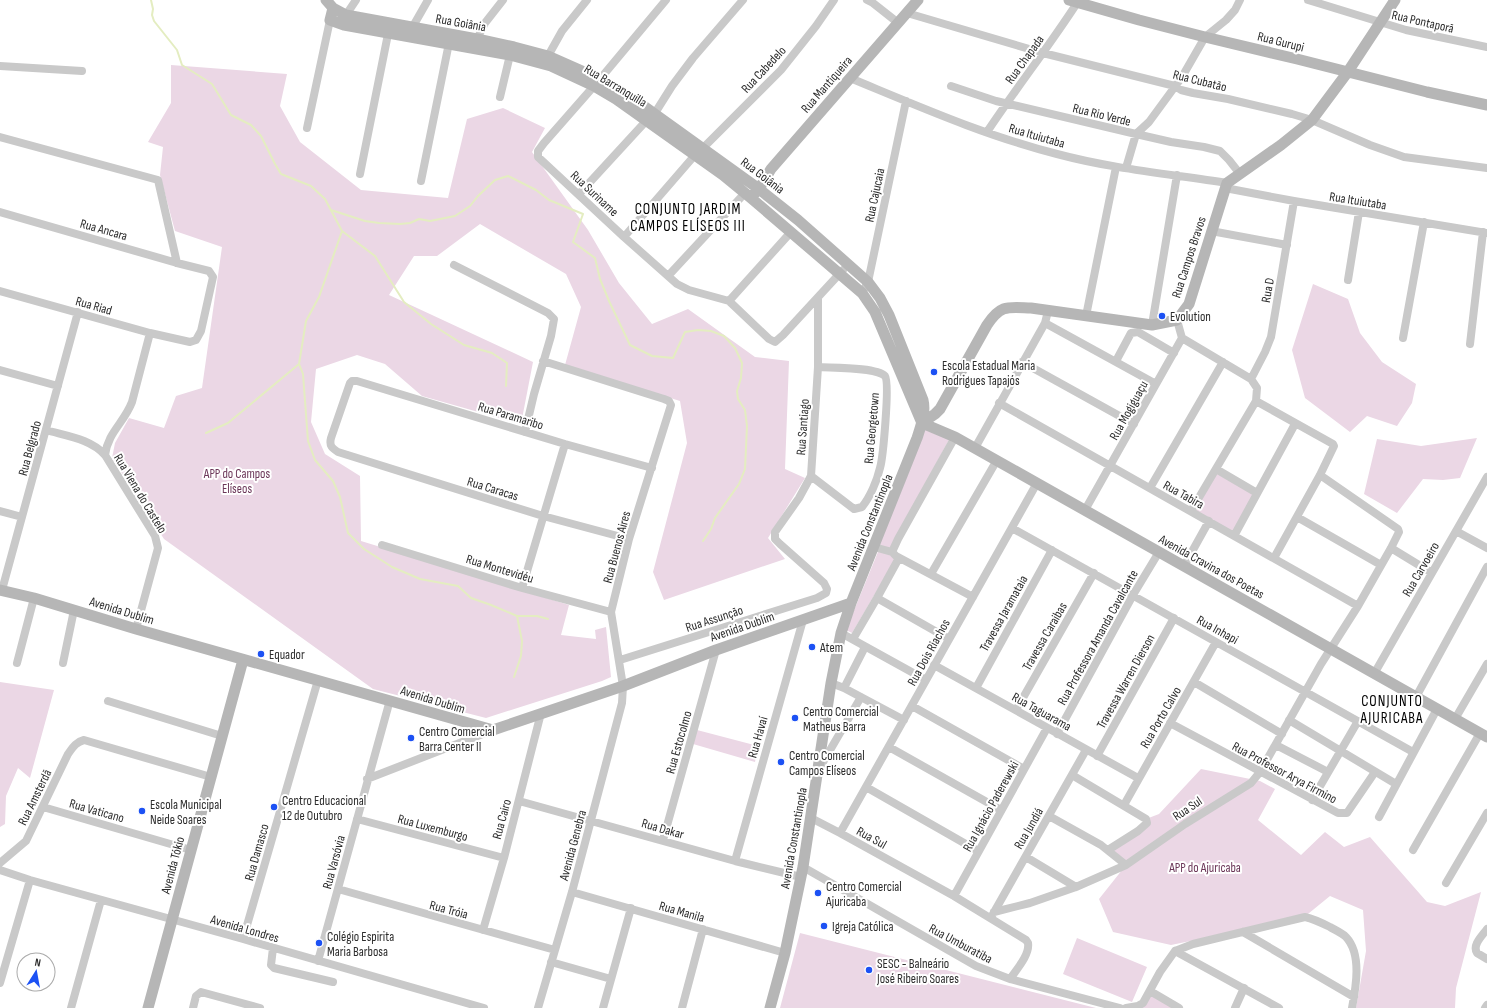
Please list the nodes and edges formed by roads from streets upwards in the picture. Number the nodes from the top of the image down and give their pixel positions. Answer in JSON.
{"nodes":[{"id":1,"x":356,"y":0,"type":"edge"},
{"id":2,"x":428,"y":0,"type":"edge"},
{"id":3,"x":503,"y":0,"type":"edge"},
{"id":4,"x":587,"y":0,"type":"edge"},
{"id":5,"x":666,"y":0,"type":"edge"},
{"id":6,"x":743,"y":0,"type":"edge"},
{"id":7,"x":834,"y":0,"type":"edge"},
{"id":8,"x":867,"y":0,"type":"edge"},
{"id":9,"x":918,"y":0,"type":"edge"},
{"id":10,"x":1240,"y":0,"type":"edge"},
{"id":11,"x":1395,"y":0,"type":"edge"},
{"id":12,"x":1075,"y":1,"type":"edge"},
{"id":13,"x":1313,"y":1,"type":"edge"},
{"id":14,"x":330,"y":4,"type":"edge"},
{"id":15,"x":907,"y":13,"type":"junction"},
{"id":16,"x":346,"y":14,"type":"junction"},
{"id":17,"x":330,"y":20,"type":"junction"},
{"id":18,"x":897,"y":22,"type":"junction"},
{"id":19,"x":1380,"y":23,"type":"junction"},
{"id":20,"x":412,"y":28,"type":"junction"},
{"id":21,"x":388,"y":34,"type":"junction"},
{"id":22,"x":1205,"y":37,"type":"junction"},
{"id":23,"x":477,"y":39,"type":"junction"},
{"id":24,"x":449,"y":44,"type":"junction"},
{"id":25,"x":1487,"y":47,"type":"edge"},
{"id":26,"x":1043,"y":53,"type":"junction"},
{"id":27,"x":510,"y":55,"type":"junction"},
{"id":28,"x":551,"y":60,"type":"junction"},
{"id":29,"x":0,"y":66,"type":"edge"},
{"id":30,"x":82,"y":71,"type":"dead end"},
{"id":31,"x":1347,"y":73,"type":"junction"},
{"id":32,"x":850,"y":78,"type":"junction"},
{"id":33,"x":597,"y":83,"type":"junction"},
{"id":34,"x":951,"y":86,"type":"dead end"},
{"id":35,"x":1175,"y":86,"type":"junction"},
{"id":36,"x":500,"y":97,"type":"dead end"},
{"id":37,"x":906,"y":101,"type":"junction"},
{"id":38,"x":1006,"y":103,"type":"junction"},
{"id":39,"x":1487,"y":105,"type":"edge"},
{"id":40,"x":651,"y":117,"type":"junction"},
{"id":41,"x":1312,"y":120,"type":"junction"},
{"id":42,"x":307,"y":128,"type":"dead end"},
{"id":43,"x":987,"y":132,"type":"junction"},
{"id":44,"x":1136,"y":134,"type":"junction"},
{"id":45,"x":0,"y":137,"type":"edge"},
{"id":46,"x":699,"y":152,"type":"junction"},
{"id":47,"x":1116,"y":167,"type":"junction"},
{"id":48,"x":1126,"y":168,"type":"junction"},
{"id":49,"x":1487,"y":168,"type":"edge"},
{"id":50,"x":726,"y":171,"type":"junction"},
{"id":51,"x":360,"y":174,"type":"dead end"},
{"id":52,"x":1240,"y":174,"type":"junction"},
{"id":53,"x":1177,"y":175,"type":"junction"},
{"id":54,"x":421,"y":181,"type":"dead end"},
{"id":55,"x":1226,"y":186,"type":"junction"},
{"id":56,"x":759,"y":189,"type":"junction"},
{"id":57,"x":579,"y":194,"type":"junction"},
{"id":58,"x":748,"y":195,"type":"junction"},
{"id":59,"x":1294,"y":201,"type":"junction"},
{"id":60,"x":0,"y":212,"type":"edge"},
{"id":61,"x":1359,"y":212,"type":"junction"},
{"id":62,"x":1424,"y":222,"type":"junction"},
{"id":63,"x":1211,"y":231,"type":"junction"},
{"id":64,"x":791,"y":232,"type":"junction"},
{"id":65,"x":1485,"y":233,"type":"edge"},
{"id":66,"x":624,"y":237,"type":"junction"},
{"id":67,"x":1287,"y":245,"type":"junction"},
{"id":68,"x":177,"y":263,"type":"junction"},
{"id":69,"x":848,"y":264,"type":"junction"},
{"id":70,"x":454,"y":265,"type":"dead end"},
{"id":71,"x":840,"y":274,"type":"junction"},
{"id":72,"x":668,"y":276,"type":"junction"},
{"id":73,"x":1348,"y":280,"type":"dead end"},
{"id":74,"x":868,"y":282,"type":"junction"},
{"id":75,"x":0,"y":291,"type":"edge"},
{"id":76,"x":862,"y":293,"type":"junction"},
{"id":77,"x":818,"y":298,"type":"junction"},
{"id":78,"x":729,"y":301,"type":"junction"},
{"id":79,"x":1048,"y":310,"type":"junction"},
{"id":80,"x":78,"y":312,"type":"junction"},
{"id":81,"x":1086,"y":316,"type":"junction"},
{"id":82,"x":1177,"y":320,"type":"junction"},
{"id":83,"x":1045,"y":323,"type":"junction"},
{"id":84,"x":1152,"y":325,"type":"junction"},
{"id":85,"x":150,"y":333,"type":"junction"},
{"id":86,"x":1182,"y":338,"type":"junction"},
{"id":87,"x":1403,"y":338,"type":"dead end"},
{"id":88,"x":181,"y":340,"type":"joint"},
{"id":89,"x":1470,"y":344,"type":"dead end"},
{"id":90,"x":1174,"y":353,"type":"junction"},
{"id":91,"x":543,"y":361,"type":"junction"},
{"id":92,"x":1116,"y":361,"type":"junction"},
{"id":93,"x":1022,"y":362,"type":"junction"},
{"id":94,"x":1223,"y":362,"type":"junction"},
{"id":95,"x":818,"y":368,"type":"junction"},
{"id":96,"x":0,"y":370,"type":"edge"},
{"id":97,"x":1251,"y":379,"type":"junction"},
{"id":98,"x":364,"y":383,"type":"joint"},
{"id":99,"x":1156,"y":384,"type":"junction"},
{"id":100,"x":58,"y":386,"type":"junction"},
{"id":101,"x":1256,"y":401,"type":"junction"},
{"id":102,"x":999,"y":403,"type":"junction"},
{"id":103,"x":922,"y":423,"type":"junction"},
{"id":104,"x":1134,"y":424,"type":"junction"},
{"id":105,"x":1295,"y":424,"type":"junction"},
{"id":106,"x":46,"y":430,"type":"junction"},
{"id":107,"x":525,"y":432,"type":"junction"},
{"id":108,"x":955,"y":437,"type":"junction"},
{"id":109,"x":565,"y":444,"type":"junction"},
{"id":110,"x":975,"y":448,"type":"junction"},
{"id":111,"x":105,"y":455,"type":"junction"},
{"id":112,"x":997,"y":460,"type":"junction"},
{"id":113,"x":1110,"y":466,"type":"junction"},
{"id":114,"x":652,"y":468,"type":"junction"},
{"id":115,"x":1216,"y":468,"type":"junction"},
{"id":116,"x":1320,"y":475,"type":"junction"},
{"id":117,"x":811,"y":476,"type":"junction"},
{"id":118,"x":1487,"y":477,"type":"edge"},
{"id":119,"x":1037,"y":483,"type":"junction"},
{"id":120,"x":1150,"y":488,"type":"junction"},
{"id":121,"x":1257,"y":493,"type":"junction"},
{"id":122,"x":1085,"y":510,"type":"junction"},
{"id":123,"x":0,"y":511,"type":"edge"},
{"id":124,"x":1191,"y":511,"type":"junction"},
{"id":125,"x":543,"y":516,"type":"junction"},
{"id":126,"x":22,"y":517,"type":"junction"},
{"id":127,"x":1297,"y":517,"type":"junction"},
{"id":128,"x":1209,"y":521,"type":"junction"},
{"id":129,"x":1012,"y":528,"type":"junction"},
{"id":130,"x":1456,"y":531,"type":"junction"},
{"id":131,"x":1234,"y":536,"type":"junction"},
{"id":132,"x":629,"y":539,"type":"junction"},
{"id":133,"x":382,"y":545,"type":"dead end"},
{"id":134,"x":874,"y":547,"type":"junction"},
{"id":135,"x":1391,"y":548,"type":"junction"},
{"id":136,"x":1487,"y":548,"type":"edge"},
{"id":137,"x":1052,"y":550,"type":"junction"},
{"id":138,"x":1159,"y":552,"type":"junction"},
{"id":139,"x":895,"y":555,"type":"junction"},
{"id":140,"x":1274,"y":558,"type":"junction"},
{"id":141,"x":1381,"y":565,"type":"junction"},
{"id":142,"x":1184,"y":566,"type":"junction"},
{"id":143,"x":1487,"y":567,"type":"edge"},
{"id":144,"x":1432,"y":572,"type":"junction"},
{"id":145,"x":1094,"y":573,"type":"junction"},
{"id":146,"x":931,"y":574,"type":"junction"},
{"id":147,"x":824,"y":583,"type":"joint"},
{"id":148,"x":522,"y":588,"type":"junction"},
{"id":149,"x":1,"y":590,"type":"edge"},
{"id":150,"x":1133,"y":595,"type":"junction"},
{"id":151,"x":973,"y":597,"type":"junction"},
{"id":152,"x":34,"y":598,"type":"junction"},
{"id":153,"x":878,"y":598,"type":"junction"},
{"id":154,"x":851,"y":603,"type":"junction"},
{"id":155,"x":1358,"y":606,"type":"junction"},
{"id":156,"x":74,"y":610,"type":"junction"},
{"id":157,"x":611,"y":612,"type":"junction"},
{"id":158,"x":1174,"y":618,"type":"junction"},
{"id":159,"x":803,"y":620,"type":"junction"},
{"id":160,"x":136,"y":629,"type":"junction"},
{"id":161,"x":841,"y":633,"type":"junction"},
{"id":162,"x":852,"y":639,"type":"junction"},
{"id":163,"x":949,"y":639,"type":"junction"},
{"id":164,"x":1216,"y":642,"type":"junction"},
{"id":165,"x":865,"y":647,"type":"junction"},
{"id":166,"x":1331,"y":649,"type":"junction"},
{"id":167,"x":716,"y":650,"type":"junction"},
{"id":168,"x":243,"y":660,"type":"junction"},
{"id":169,"x":620,"y":660,"type":"junction"},
{"id":170,"x":17,"y":663,"type":"dead end"},
{"id":171,"x":63,"y":663,"type":"dead end"},
{"id":172,"x":1487,"y":664,"type":"edge"},
{"id":173,"x":934,"y":665,"type":"junction"},
{"id":174,"x":1374,"y":674,"type":"junction"},
{"id":175,"x":318,"y":680,"type":"junction"},
{"id":176,"x":926,"y":680,"type":"junction"},
{"id":177,"x":1194,"y":682,"type":"junction"},
{"id":178,"x":831,"y":683,"type":"junction"},
{"id":179,"x":623,"y":686,"type":"junction"},
{"id":180,"x":844,"y":688,"type":"junction"},
{"id":181,"x":976,"y":688,"type":"junction"},
{"id":182,"x":1305,"y":692,"type":"junction"},
{"id":183,"x":861,"y":697,"type":"junction"},
{"id":184,"x":1416,"y":697,"type":"junction"},
{"id":185,"x":390,"y":700,"type":"junction"},
{"id":186,"x":108,"y":701,"type":"dead end"},
{"id":187,"x":912,"y":706,"type":"junction"},
{"id":188,"x":1437,"y":709,"type":"junction"},
{"id":189,"x":1016,"y":710,"type":"junction"},
{"id":190,"x":541,"y":713,"type":"junction"},
{"id":191,"x":1455,"y":719,"type":"junction"},
{"id":192,"x":904,"y":720,"type":"junction"},
{"id":193,"x":1290,"y":720,"type":"junction"},
{"id":194,"x":1358,"y":721,"type":"junction"},
{"id":195,"x":1170,"y":723,"type":"junction"},
{"id":196,"x":1047,"y":728,"type":"junction"},
{"id":197,"x":493,"y":730,"type":"junction"},
{"id":198,"x":1057,"y":734,"type":"junction"},
{"id":199,"x":1282,"y":734,"type":"junction"},
{"id":200,"x":1483,"y":735,"type":"edge"},
{"id":201,"x":222,"y":736,"type":"junction"},
{"id":202,"x":1276,"y":745,"type":"junction"},
{"id":203,"x":889,"y":747,"type":"junction"},
{"id":204,"x":1086,"y":750,"type":"junction"},
{"id":205,"x":1341,"y":751,"type":"junction"},
{"id":206,"x":1414,"y":752,"type":"junction"},
{"id":207,"x":1097,"y":756,"type":"junction"},
{"id":208,"x":1024,"y":769,"type":"junction"},
{"id":209,"x":818,"y":771,"type":"junction"},
{"id":210,"x":1260,"y":772,"type":"junction"},
{"id":211,"x":1328,"y":772,"type":"junction"},
{"id":212,"x":1375,"y":772,"type":"junction"},
{"id":213,"x":1072,"y":775,"type":"junction"},
{"id":214,"x":211,"y":777,"type":"junction"},
{"id":215,"x":1138,"y":778,"type":"junction"},
{"id":216,"x":367,"y":779,"type":"junction"},
{"id":217,"x":1396,"y":784,"type":"junction"},
{"id":218,"x":866,"y":787,"type":"junction"},
{"id":219,"x":1312,"y":800,"type":"junction"},
{"id":220,"x":519,"y":801,"type":"junction"},
{"id":221,"x":1124,"y":805,"type":"junction"},
{"id":222,"x":43,"y":807,"type":"junction"},
{"id":223,"x":1001,"y":810,"type":"junction"},
{"id":224,"x":1487,"y":813,"type":"edge"},
{"id":225,"x":1049,"y":816,"type":"junction"},
{"id":226,"x":1379,"y":817,"type":"dead end"},
{"id":227,"x":811,"y":818,"type":"junction"},
{"id":228,"x":357,"y":819,"type":"junction"},
{"id":229,"x":591,"y":821,"type":"junction"},
{"id":230,"x":840,"y":832,"type":"junction"},
{"id":231,"x":663,"y":840,"type":"junction"},
{"id":232,"x":191,"y":850,"type":"junction"},
{"id":233,"x":1108,"y":850,"type":"junction"},
{"id":234,"x":1413,"y":850,"type":"dead end"},
{"id":235,"x":978,"y":851,"type":"junction"},
{"id":236,"x":1026,"y":857,"type":"junction"},
{"id":237,"x":504,"y":858,"type":"junction"},
{"id":238,"x":735,"y":861,"type":"junction"},
{"id":239,"x":0,"y":862,"type":"edge"},
{"id":240,"x":1126,"y":865,"type":"junction"},
{"id":241,"x":0,"y":870,"type":"edge"},
{"id":242,"x":802,"y":872,"type":"junction"},
{"id":243,"x":30,"y":880,"type":"junction"},
{"id":244,"x":1446,"y":883,"type":"dead end"},
{"id":245,"x":1076,"y":887,"type":"junction"},
{"id":246,"x":338,"y":889,"type":"junction"},
{"id":247,"x":572,"y":892,"type":"junction"},
{"id":248,"x":954,"y":896,"type":"junction"},
{"id":249,"x":101,"y":900,"type":"junction"},
{"id":250,"x":631,"y":908,"type":"junction"},
{"id":251,"x":992,"y":915,"type":"junction"},
{"id":252,"x":172,"y":919,"type":"junction"},
{"id":253,"x":703,"y":929,"type":"junction"},
{"id":254,"x":1487,"y":929,"type":"edge"},
{"id":255,"x":483,"y":930,"type":"junction"},
{"id":256,"x":1243,"y":932,"type":"junction"},
{"id":257,"x":243,"y":939,"type":"junction"},
{"id":258,"x":274,"y":948,"type":"junction"},
{"id":259,"x":555,"y":950,"type":"junction"},
{"id":260,"x":1175,"y":950,"type":"junction"},
{"id":261,"x":785,"y":953,"type":"junction"},
{"id":262,"x":1487,"y":959,"type":"edge"},
{"id":263,"x":318,"y":961,"type":"junction"},
{"id":264,"x":552,"y":962,"type":"junction"},
{"id":265,"x":611,"y":979,"type":"junction"},
{"id":266,"x":1010,"y":979,"type":"junction"},
{"id":267,"x":333,"y":982,"type":"dead end"},
{"id":268,"x":0,"y":983,"type":"edge"},
{"id":269,"x":1244,"y":988,"type":"junction"},
{"id":270,"x":1150,"y":991,"type":"junction"},
{"id":271,"x":1354,"y":998,"type":"junction"},
{"id":272,"x":461,"y":1005,"type":"edge"},
{"id":273,"x":1487,"y":1005,"type":"edge"},
{"id":274,"x":71,"y":1008,"type":"edge"},
{"id":275,"x":148,"y":1008,"type":"edge"},
{"id":276,"x":193,"y":1008,"type":"edge"},
{"id":277,"x":260,"y":1008,"type":"edge"},
{"id":278,"x":484,"y":1008,"type":"edge"},
{"id":279,"x":538,"y":1008,"type":"edge"},
{"id":280,"x":603,"y":1008,"type":"edge"},
{"id":281,"x":682,"y":1008,"type":"edge"},
{"id":282,"x":770,"y":1008,"type":"edge"},
{"id":283,"x":1120,"y":1008,"type":"edge"},
{"id":284,"x":1126,"y":1008,"type":"edge"},
{"id":285,"x":1179,"y":1008,"type":"edge"},
{"id":286,"x":1235,"y":1008,"type":"edge"},
{"id":287,"x":1279,"y":1008,"type":"edge"},
{"id":288,"x":1352,"y":1008,"type":"edge"},
{"id":289,"x":1485,"y":1008,"type":"edge"}],
"edges":[{"from":1,"to":16,"type":"street"},
{"from":2,"to":20,"type":"street"},
{"from":3,"to":23,"type":"street"},
{"from":4,"to":28,"type":"street"},
{"from":5,"to":33,"type":"street"},
{"from":6,"to":40,"type":"street"},
{"from":7,"to":46,"type":"street","name":"Rua Cabedelo"},
{"from":8,"to":18,"type":"street"},
{"from":9,"to":15,"type":"street","name":"Rua Mantiqueira"},
{"from":10,"to":22,"type":"street"},
{"from":11,"to":19,"type":"street"},
{"from":12,"to":22,"type":"street","name":"Rua Gurupi"},
{"from":12,"to":26,"type":"street","name":"Rua Chapada"},
{"from":13,"to":19,"type":"street","name":"Rua Pontaporã"},
{"from":14,"to":16,"type":"street","name":"Rua Goiânia"},
{"from":14,"to":17,"type":"street"},
{"from":15,"to":18,"type":"street","name":"Rua Mantiqueira"},
{"from":15,"to":26,"type":"street","name":"Rua Cubatão"},
{"from":16,"to":20,"type":"street","name":"Rua Goiânia"},
{"from":17,"to":21,"type":"street","name":"Rua Barranquilla"},
{"from":17,"to":42,"type":"street"},
{"from":18,"to":32,"type":"street","name":"Rua Mantiqueira"},
{"from":19,"to":25,"type":"street","name":"Rua Pontaporã"},
{"from":19,"to":31,"type":"street"},
{"from":20,"to":23,"type":"street","name":"Rua Goiânia"},
{"from":21,"to":24,"type":"street","name":"Rua Barranquilla"},
{"from":21,"to":51,"type":"street"},
{"from":22,"to":31,"type":"street","name":"Rua Gurupi"},
{"from":22,"to":35,"type":"street"},
{"from":23,"to":28,"type":"street","name":"Rua Goiânia"},
{"from":24,"to":27,"type":"street","name":"Rua Barranquilla"},
{"from":24,"to":54,"type":"street"},
{"from":26,"to":35,"type":"street","name":"Rua Cubatão"},
{"from":26,"to":38,"type":"street","name":"Rua Chapada"},
{"from":27,"to":28,"type":"street","name":"Rua Barranquilla"},
{"from":27,"to":36,"type":"street"},
{"from":28,"to":33,"type":"street","name":"Rua Barranquilla"},
{"from":29,"to":30,"type":"street"},
{"from":31,"to":39,"type":"street","name":"Rua Gurupi"},
{"from":31,"to":41,"type":"street"},
{"from":32,"to":37,"type":"street","name":"Rua Ituiutaba"},
{"from":32,"to":56,"type":"street","name":"Rua Mantiqueira"},
{"from":33,"to":40,"type":"street","name":"Rua Barranquilla"},
{"from":33,"to":57,"type":"street","name":"Rua Suriname"},
{"from":34,"to":38,"type":"street","name":"Rua Rio Verde"},
{"from":35,"to":41,"type":"street","name":"Rua Cubatão"},
{"from":35,"to":44,"type":"street"},
{"from":37,"to":43,"type":"street","name":"Rua Ituiutaba"},
{"from":37,"to":74,"type":"street","name":"Rua Cajucaia"},
{"from":38,"to":43,"type":"street","name":"Rua Chapada"},
{"from":38,"to":44,"type":"street","name":"Rua Rio Verde"},
{"from":40,"to":46,"type":"street","name":"Rua Barranquilla"},
{"from":40,"to":57,"type":"street"},
{"from":41,"to":49,"type":"street","name":"Rua Cubatão"},
{"from":41,"to":52,"type":"street"},
{"from":43,"to":47,"type":"street","name":"Rua Ituiutaba"},
{"from":44,"to":48,"type":"street"},
{"from":44,"to":52,"type":"street","name":"Rua Rio Verde"},
{"from":45,"to":68,"type":"street"},
{"from":46,"to":50,"type":"street","name":"Rua Barranquilla"},
{"from":46,"to":66,"type":"street","name":"Rua Cabedelo"},
{"from":47,"to":48,"type":"street","name":"Rua Ituiutaba"},
{"from":47,"to":81,"type":"street"},
{"from":48,"to":53,"type":"street","name":"Rua Ituiutaba"},
{"from":50,"to":56,"type":"street","name":"Rua Goiânia"},
{"from":50,"to":58,"type":"street","name":"Rua Barranquilla"},
{"from":52,"to":55,"type":"street"},
{"from":53,"to":55,"type":"street","name":"Rua Ituiutaba"},
{"from":53,"to":84,"type":"street"},
{"from":55,"to":59,"type":"street","name":"Rua Ituiutaba"},
{"from":55,"to":63,"type":"street","name":"Rua Campos Bravos"},
{"from":56,"to":58,"type":"street","name":"Rua Mantiqueira"},
{"from":56,"to":69,"type":"street","name":"Rua Goiânia"},
{"from":57,"to":66,"type":"street","name":"Rua Suriname"},
{"from":58,"to":64,"type":"street","name":"Rua Barranquilla"},
{"from":58,"to":72,"type":"street"},
{"from":59,"to":61,"type":"street","name":"Rua Ituiutaba"},
{"from":59,"to":67,"type":"street","name":"Rua D"},
{"from":60,"to":68,"type":"street","name":"Rua Ancara"},
{"from":61,"to":62,"type":"street","name":"Rua Ituiutaba"},
{"from":61,"to":73,"type":"street"},
{"from":62,"to":65,"type":"street","name":"Rua Ituiutaba"},
{"from":62,"to":87,"type":"street"},
{"from":63,"to":67,"type":"street"},
{"from":63,"to":82,"type":"street","name":"Rua Campos Bravos"},
{"from":64,"to":71,"type":"street","name":"Rua Barranquilla"},
{"from":64,"to":78,"type":"street"},
{"from":65,"to":89,"type":"street"},
{"from":66,"to":72,"type":"street","name":"Rua Suriname"},
{"from":67,"to":97,"type":"street","name":"Rua D"},
{"from":68,"to":88,"type":"street","name":"Rua Ancara"},
{"from":69,"to":71,"type":"street"},
{"from":69,"to":74,"type":"street","name":"Rua Goiânia"},
{"from":70,"to":91,"type":"street"},
{"from":71,"to":76,"type":"street"},
{"from":71,"to":77,"type":"street"},
{"from":72,"to":78,"type":"street","name":"Rua Suriname"},
{"from":74,"to":76,"type":"street","name":"Rua Cajucaia"},
{"from":74,"to":103,"type":"street","name":"Rua Goiânia"},
{"from":75,"to":80,"type":"street","name":"Rua Riad"},
{"from":76,"to":103,"type":"street"},
{"from":77,"to":78,"type":"street","name":"Rua Suriname"},
{"from":77,"to":95,"type":"street","name":"Rua Santiago"},
{"from":79,"to":81,"type":"street"},
{"from":79,"to":83,"type":"street"},
{"from":79,"to":103,"type":"street"},
{"from":80,"to":85,"type":"street","name":"Rua Riad"},
{"from":80,"to":100,"type":"street","name":"Rua Belgrado"},
{"from":81,"to":84,"type":"street"},
{"from":82,"to":84,"type":"street"},
{"from":82,"to":86,"type":"street"},
{"from":83,"to":92,"type":"street"},
{"from":83,"to":93,"type":"street"},
{"from":85,"to":88,"type":"street","name":"Rua Riad"},
{"from":85,"to":111,"type":"street"},
{"from":86,"to":90,"type":"street","name":"Rua Mogiguaçu"},
{"from":86,"to":94,"type":"street"},
{"from":90,"to":92,"type":"street"},
{"from":90,"to":99,"type":"street","name":"Rua Mogiguaçu"},
{"from":91,"to":107,"type":"street"},
{"from":91,"to":114,"type":"street","name":"Rua Buenos Aires"},
{"from":92,"to":99,"type":"street"},
{"from":93,"to":102,"type":"street"},
{"from":93,"to":104,"type":"street"},
{"from":94,"to":97,"type":"street"},
{"from":94,"to":120,"type":"street"},
{"from":95,"to":117,"type":"street","name":"Rua Santiago"},
{"from":95,"to":117,"type":"street","name":"Rua Georgetown"},
{"from":96,"to":100,"type":"street"},
{"from":97,"to":101,"type":"street"},
{"from":98,"to":107,"type":"street","name":"Rua Paramaribo"},
{"from":98,"to":125,"type":"street","name":"Rua Caracas"},
{"from":99,"to":104,"type":"street","name":"Rua Mogiguaçu"},
{"from":100,"to":106,"type":"street","name":"Rua Belgrado"},
{"from":101,"to":105,"type":"street"},
{"from":101,"to":115,"type":"street"},
{"from":102,"to":110,"type":"street"},
{"from":102,"to":113,"type":"street","name":"Rua Tabira"},
{"from":103,"to":108,"type":"street","name":"Avenida Cravina dos Poetas"},
{"from":103,"to":134,"type":"street","name":"Avenida Constantinopla"},
{"from":104,"to":113,"type":"street","name":"Rua Mogiguaçu"},
{"from":105,"to":116,"type":"street"},
{"from":105,"to":121,"type":"street"},
{"from":106,"to":111,"type":"street","name":"Rua Viena do Castelo"},
{"from":106,"to":126,"type":"street","name":"Rua Belgrado"},
{"from":107,"to":109,"type":"street","name":"Rua Paramaribo"},
{"from":108,"to":110,"type":"street","name":"Avenida Cravina dos Poetas"},
{"from":108,"to":139,"type":"street"},
{"from":109,"to":114,"type":"street","name":"Rua Paramaribo"},
{"from":109,"to":125,"type":"street"},
{"from":110,"to":112,"type":"street","name":"Avenida Cravina dos Poetas"},
{"from":111,"to":160,"type":"street","name":"Rua Viena do Castelo"},
{"from":112,"to":119,"type":"street","name":"Avenida Cravina dos Poetas"},
{"from":112,"to":146,"type":"street"},
{"from":113,"to":120,"type":"street","name":"Rua Tabira"},
{"from":113,"to":122,"type":"street","name":"Rua Mogiguaçu"},
{"from":114,"to":132,"type":"street","name":"Rua Buenos Aires"},
{"from":115,"to":121,"type":"street"},
{"from":115,"to":124,"type":"street"},
{"from":116,"to":127,"type":"street"},
{"from":116,"to":135,"type":"street","name":"Rua Sul"},
{"from":117,"to":147,"type":"street","name":"Rua Santiago"},
{"from":118,"to":130,"type":"street","name":"Rua Carvoeiro"},
{"from":119,"to":122,"type":"street","name":"Avenida Cravina dos Poetas"},
{"from":119,"to":129,"type":"street","name":"Rua Dois Riachos"},
{"from":120,"to":124,"type":"street","name":"Rua Tabira"},
{"from":121,"to":131,"type":"street"},
{"from":122,"to":138,"type":"street","name":"Avenida Cravina dos Poetas"},
{"from":123,"to":126,"type":"street"},
{"from":124,"to":128,"type":"street","name":"Rua Tabira"},
{"from":125,"to":132,"type":"street","name":"Rua Caracas"},
{"from":125,"to":148,"type":"street"},
{"from":126,"to":149,"type":"street","name":"Rua Belgrado"},
{"from":127,"to":140,"type":"street"},
{"from":127,"to":141,"type":"street"},
{"from":128,"to":131,"type":"street","name":"Rua Tabira"},
{"from":128,"to":142,"type":"street"},
{"from":129,"to":137,"type":"street","name":"Rua Inhapi"},
{"from":129,"to":151,"type":"street","name":"Rua Dois Riachos"},
{"from":130,"to":136,"type":"street"},
{"from":130,"to":144,"type":"street","name":"Rua Carvoeiro"},
{"from":131,"to":140,"type":"street","name":"Rua Tabira"},
{"from":132,"to":157,"type":"street","name":"Rua Buenos Aires"},
{"from":133,"to":148,"type":"street","name":"Rua Montevidéu"},
{"from":134,"to":139,"type":"street"},
{"from":134,"to":154,"type":"street","name":"Avenida Constantinopla"},
{"from":135,"to":141,"type":"street","name":"Rua Sul"},
{"from":135,"to":144,"type":"street"},
{"from":137,"to":145,"type":"street","name":"Rua Inhapi"},
{"from":137,"to":181,"type":"street","name":"Travessa Jaramataia"},
{"from":138,"to":142,"type":"street","name":"Avenida Cravina dos Poetas"},
{"from":138,"to":150,"type":"street","name":"Rua Professora Amanda Cavalcante"},
{"from":139,"to":146,"type":"street"},
{"from":139,"to":153,"type":"street"},
{"from":140,"to":155,"type":"street","name":"Rua Tabira"},
{"from":141,"to":155,"type":"street","name":"Rua Sul"},
{"from":142,"to":166,"type":"street","name":"Avenida Cravina dos Poetas"},
{"from":143,"to":184,"type":"street"},
{"from":144,"to":174,"type":"street","name":"Rua Carvoeiro"},
{"from":145,"to":150,"type":"street","name":"Rua Inhapi"},
{"from":145,"to":189,"type":"street","name":"Travessa Caraibas"},
{"from":146,"to":151,"type":"street"},
{"from":147,"to":169,"type":"street","name":"Rua Assunção"},
{"from":148,"to":157,"type":"street","name":"Rua Montevidéu"},
{"from":149,"to":152,"type":"street","name":"Avenida Dublim"},
{"from":150,"to":158,"type":"street","name":"Rua Inhapi"},
{"from":150,"to":198,"type":"street","name":"Rua Professora Amanda Cavalcante"},
{"from":151,"to":163,"type":"street","name":"Rua Dois Riachos"},
{"from":152,"to":156,"type":"street","name":"Avenida Dublim"},
{"from":152,"to":170,"type":"street"},
{"from":153,"to":162,"type":"street"},
{"from":153,"to":163,"type":"street"},
{"from":154,"to":159,"type":"street","name":"Avenida Dublim"},
{"from":154,"to":161,"type":"street","name":"Avenida Constantinopla"},
{"from":155,"to":166,"type":"street","name":"Rua Sul"},
{"from":156,"to":160,"type":"street","name":"Avenida Dublim"},
{"from":156,"to":171,"type":"street"},
{"from":157,"to":169,"type":"street","name":"Rua Buenos Aires"},
{"from":158,"to":164,"type":"street","name":"Rua Inhapi"},
{"from":158,"to":207,"type":"street","name":"Travessa Warren Dierson"},
{"from":159,"to":167,"type":"street","name":"Avenida Dublim"},
{"from":159,"to":238,"type":"street","name":"Rua Havaí"},
{"from":160,"to":168,"type":"street","name":"Avenida Dublim"},
{"from":161,"to":162,"type":"street"},
{"from":161,"to":178,"type":"street","name":"Avenida Constantinopla"},
{"from":162,"to":165,"type":"street"},
{"from":163,"to":173,"type":"street","name":"Rua Dois Riachos"},
{"from":164,"to":177,"type":"street","name":"Rua Porto Calvo"},
{"from":164,"to":182,"type":"street","name":"Rua Inhapi"},
{"from":165,"to":176,"type":"street"},
{"from":165,"to":180,"type":"street"},
{"from":166,"to":174,"type":"street","name":"Avenida Cravina dos Poetas"},
{"from":166,"to":182,"type":"street","name":"Rua Sul"},
{"from":167,"to":179,"type":"street","name":"Avenida Dublim"},
{"from":167,"to":231,"type":"street","name":"Rua Estocolmo"},
{"from":168,"to":175,"type":"street","name":"Avenida Dublim"},
{"from":168,"to":201,"type":"street","name":"Avenida Tókio"},
{"from":169,"to":179,"type":"street","name":"Rua Buenos Aires"},
{"from":172,"to":191,"type":"street"},
{"from":173,"to":176,"type":"street","name":"Rua Dois Riachos"},
{"from":173,"to":181,"type":"street","name":"Rua Taguarama"},
{"from":174,"to":184,"type":"street","name":"Avenida Cravina dos Poetas"},
{"from":175,"to":185,"type":"street","name":"Avenida Dublim"},
{"from":175,"to":257,"type":"street","name":"Rua Damasco"},
{"from":176,"to":187,"type":"street","name":"Rua Dois Riachos"},
{"from":177,"to":195,"type":"street","name":"Rua Porto Calvo"},
{"from":177,"to":199,"type":"street"},
{"from":178,"to":180,"type":"street"},
{"from":178,"to":209,"type":"street","name":"Avenida Constantinopla"},
{"from":179,"to":190,"type":"street","name":"Avenida Dublim"},
{"from":179,"to":229,"type":"street","name":"Avenida Genebra"},
{"from":180,"to":183,"type":"street"},
{"from":181,"to":189,"type":"street","name":"Rua Taguarama"},
{"from":182,"to":193,"type":"street","name":"Rua Sul"},
{"from":182,"to":194,"type":"street","name":"Rua Inhapi"},
{"from":183,"to":192,"type":"street"},
{"from":183,"to":209,"type":"street"},
{"from":184,"to":188,"type":"street","name":"Avenida Cravina dos Poetas"},
{"from":185,"to":197,"type":"street","name":"Avenida Dublim"},
{"from":185,"to":216,"type":"street","name":"Rua Varsóvia"},
{"from":186,"to":201,"type":"street"},
{"from":187,"to":192,"type":"street","name":"Rua Dois Riachos"},
{"from":187,"to":208,"type":"street"},
{"from":188,"to":191,"type":"street","name":"Avenida Cravina dos Poetas"},
{"from":188,"to":206,"type":"street"},
{"from":189,"to":196,"type":"street","name":"Rua Taguarama"},
{"from":190,"to":197,"type":"street","name":"Avenida Dublim"},
{"from":190,"to":220,"type":"street","name":"Rua Cairo"},
{"from":191,"to":200,"type":"street","name":"Avenida Cravina dos Poetas"},
{"from":192,"to":203,"type":"street","name":"Rua Dois Riachos"},
{"from":193,"to":199,"type":"street","name":"Rua Sul"},
{"from":193,"to":205,"type":"street"},
{"from":194,"to":205,"type":"street"},
{"from":194,"to":206,"type":"street","name":"Rua Inhapi"},
{"from":195,"to":210,"type":"street","name":"Rua Professor Arya Firmino"},
{"from":195,"to":215,"type":"street","name":"Rua Porto Calvo"},
{"from":196,"to":198,"type":"street","name":"Rua Taguarama"},
{"from":196,"to":208,"type":"street","name":"Rua Ignácio Paderewski"},
{"from":197,"to":216,"type":"street"},
{"from":198,"to":204,"type":"street","name":"Rua Taguarama"},
{"from":199,"to":202,"type":"street","name":"Rua Sul"},
{"from":200,"to":234,"type":"street"},
{"from":201,"to":214,"type":"street","name":"Avenida Tókio"},
{"from":202,"to":210,"type":"street","name":"Rua Sul"},
{"from":202,"to":211,"type":"street"},
{"from":203,"to":218,"type":"street","name":"Rua Dois Riachos"},
{"from":203,"to":223,"type":"street"},
{"from":204,"to":207,"type":"street","name":"Rua Taguarama"},
{"from":204,"to":213,"type":"street","name":"Rua Jundiá"},
{"from":205,"to":211,"type":"street"},
{"from":205,"to":212,"type":"street"},
{"from":206,"to":217,"type":"street"},
{"from":207,"to":215,"type":"street","name":"Rua Taguarama"},
{"from":208,"to":223,"type":"street","name":"Rua Ignácio Paderewski"},
{"from":209,"to":227,"type":"street","name":"Avenida Constantinopla"},
{"from":210,"to":219,"type":"street","name":"Rua Professor Arya Firmino"},
{"from":210,"to":240,"type":"street","name":"Rua Sul"},
{"from":211,"to":219,"type":"street"},
{"from":212,"to":217,"type":"street"},
{"from":212,"to":219,"type":"street","name":"Rua Professor Arya Firmino"},
{"from":213,"to":221,"type":"street"},
{"from":213,"to":225,"type":"street","name":"Rua Jundiá"},
{"from":214,"to":222,"type":"street","name":"Rua Amsterdã"},
{"from":214,"to":232,"type":"street","name":"Avenida Tókio"},
{"from":215,"to":221,"type":"street","name":"Rua Porto Calvo"},
{"from":216,"to":228,"type":"street","name":"Rua Varsóvia"},
{"from":217,"to":226,"type":"street"},
{"from":218,"to":230,"type":"street","name":"Rua Dois Riachos"},
{"from":218,"to":235,"type":"street"},
{"from":220,"to":229,"type":"street","name":"Rua Dakar"},
{"from":220,"to":237,"type":"street","name":"Rua Cairo"},
{"from":221,"to":233,"type":"street"},
{"from":222,"to":232,"type":"street","name":"Rua Vaticano"},
{"from":222,"to":239,"type":"street","name":"Rua Amsterdã"},
{"from":223,"to":235,"type":"street","name":"Rua Ignácio Paderewski"},
{"from":224,"to":244,"type":"street"},
{"from":225,"to":233,"type":"street"},
{"from":225,"to":236,"type":"street","name":"Rua Jundiá"},
{"from":227,"to":230,"type":"street","name":"Rua Sul"},
{"from":227,"to":242,"type":"street","name":"Avenida Constantinopla"},
{"from":228,"to":237,"type":"street","name":"Rua Luxemburgo"},
{"from":228,"to":246,"type":"street","name":"Rua Varsóvia"},
{"from":229,"to":231,"type":"street","name":"Rua Dakar"},
{"from":229,"to":247,"type":"street","name":"Avenida Genebra"},
{"from":230,"to":248,"type":"street","name":"Rua Sul"},
{"from":231,"to":238,"type":"street","name":"Rua Dakar"},
{"from":232,"to":252,"type":"street","name":"Avenida Tókio"},
{"from":233,"to":240,"type":"street"},
{"from":235,"to":248,"type":"street","name":"Rua Ignácio Paderewski"},
{"from":236,"to":245,"type":"street"},
{"from":236,"to":251,"type":"street","name":"Rua Jundiá"},
{"from":237,"to":255,"type":"street","name":"Rua Cairo"},
{"from":238,"to":242,"type":"street","name":"Rua Dakar"},
{"from":240,"to":245,"type":"street","name":"Rua Sul"},
{"from":241,"to":243,"type":"street","name":"Avenida Londres"},
{"from":242,"to":261,"type":"street","name":"Avenida Constantinopla"},
{"from":242,"to":266,"type":"street","name":"Rua Umburatiba"},
{"from":243,"to":249,"type":"street","name":"Avenida Londres"},
{"from":243,"to":268,"type":"street"},
{"from":245,"to":251,"type":"street","name":"Rua Sul"},
{"from":246,"to":255,"type":"street","name":"Rua Tróia"},
{"from":246,"to":263,"type":"street","name":"Rua Varsóvia"},
{"from":247,"to":250,"type":"street","name":"Rua Manila"},
{"from":247,"to":259,"type":"street","name":"Avenida Genebra"},
{"from":248,"to":251,"type":"street","name":"Rua Sul"},
{"from":249,"to":252,"type":"street","name":"Avenida Londres"},
{"from":249,"to":274,"type":"street"},
{"from":250,"to":253,"type":"street","name":"Rua Manila"},
{"from":250,"to":265,"type":"street"},
{"from":251,"to":266,"type":"street","name":"Rua Sul"},
{"from":252,"to":257,"type":"street","name":"Avenida Londres"},
{"from":252,"to":275,"type":"street","name":"Avenida Tókio"},
{"from":253,"to":261,"type":"street","name":"Rua Manila"},
{"from":253,"to":281,"type":"street"},
{"from":254,"to":262,"type":"street"},
{"from":255,"to":259,"type":"street","name":"Rua Tróia"},
{"from":256,"to":260,"type":"street"},
{"from":256,"to":271,"type":"street"},
{"from":256,"to":271,"type":"street"},
{"from":257,"to":258,"type":"street","name":"Avenida Londres"},
{"from":258,"to":263,"type":"street","name":"Avenida Londres"},
{"from":258,"to":267,"type":"street"},
{"from":259,"to":264,"type":"street","name":"Avenida Genebra"},
{"from":260,"to":269,"type":"street"},
{"from":260,"to":270,"type":"street"},
{"from":261,"to":282,"type":"street","name":"Avenida Constantinopla"},
{"from":263,"to":272,"type":"street","name":"Avenida Londres"},
{"from":264,"to":265,"type":"street"},
{"from":264,"to":279,"type":"street","name":"Avenida Genebra"},
{"from":265,"to":280,"type":"street"},
{"from":266,"to":283,"type":"street","name":"Rua Umburatiba"},
{"from":269,"to":286,"type":"street"},
{"from":269,"to":287,"type":"street"},
{"from":270,"to":284,"type":"street"},
{"from":270,"to":285,"type":"street"},
{"from":271,"to":288,"type":"street"},
{"from":272,"to":278,"type":"street","name":"Avenida Londres"},
{"from":273,"to":289,"type":"street"},
{"from":276,"to":277,"type":"street"}]}
